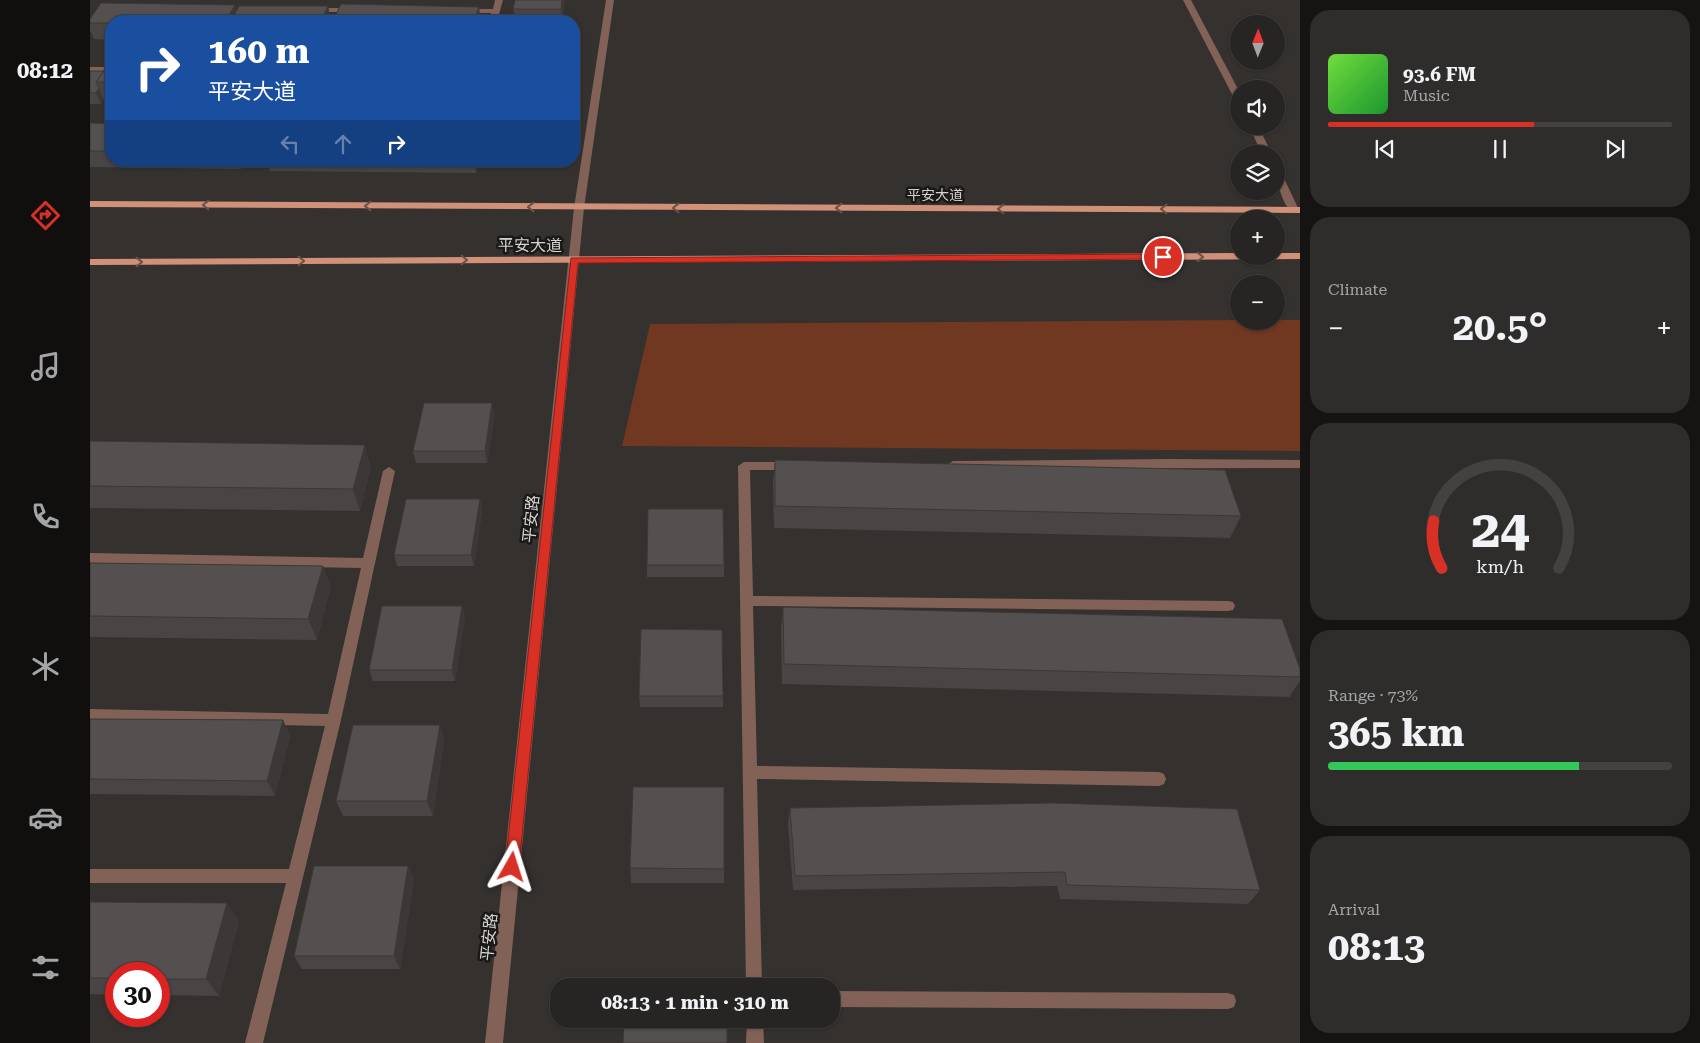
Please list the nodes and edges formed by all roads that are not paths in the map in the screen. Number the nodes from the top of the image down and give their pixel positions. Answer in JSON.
{"nodes":[{"id":1,"x":499,"y":0,"type":"edge"},
{"id":2,"x":610,"y":0,"type":"edge"},
{"id":3,"x":1187,"y":0,"type":"edge"},
{"id":4,"x":306,"y":10,"type":"edge"},
{"id":5,"x":366,"y":10,"type":"edge"},
{"id":6,"x":456,"y":11,"type":"edge"},
{"id":7,"x":496,"y":11,"type":"junction"},
{"id":8,"x":495,"y":15,"type":"edge"},
{"id":9,"x":90,"y":70,"type":"edge"},
{"id":10,"x":105,"y":70,"type":"edge"},
{"id":11,"x":1230,"y":83,"type":"edge"},
{"id":12,"x":1285,"y":188,"type":"edge"},
{"id":13,"x":90,"y":204,"type":"edge"},
{"id":14,"x":580,"y":208,"type":"junction"},
{"id":15,"x":1297,"y":210,"type":"edge"},
{"id":16,"x":1300,"y":256,"type":"edge"},
{"id":17,"x":574,"y":260,"type":"junction"},
{"id":18,"x":90,"y":262,"type":"edge"},
{"id":19,"x":1300,"y":464,"type":"edge"},
{"id":20,"x":942,"y":465,"type":"edge"},
{"id":21,"x":803,"y":466,"type":"edge"},
{"id":22,"x":388,"y":471,"type":"dead end"},
{"id":23,"x":90,"y":558,"type":"edge"},
{"id":24,"x":368,"y":563,"type":"junction"},
{"id":25,"x":747,"y":602,"type":"junction"},
{"id":26,"x":1228,"y":606,"type":"dead end"},
{"id":27,"x":90,"y":715,"type":"edge"},
{"id":28,"x":334,"y":720,"type":"junction"},
{"id":29,"x":750,"y":772,"type":"junction"},
{"id":30,"x":1159,"y":779,"type":"dead end"},
{"id":31,"x":90,"y":876,"type":"edge"},
{"id":32,"x":296,"y":876,"type":"junction"},
{"id":33,"x":754,"y":978,"type":"edge"},
{"id":34,"x":840,"y":999,"type":"edge"},
{"id":35,"x":1228,"y":1001,"type":"dead end"},
{"id":36,"x":755,"y":1028,"type":"edge"},
{"id":37,"x":254,"y":1043,"type":"edge"},
{"id":38,"x":494,"y":1043,"type":"edge"},
{"id":39,"x":755,"y":1043,"type":"edge"}],
"edges":[{"from":1,"to":7,"type":"street"},
{"from":2,"to":14,"type":"street","name":"平安路"},
{"from":3,"to":11,"type":"street"},
{"from":4,"to":5,"type":"street"},
{"from":6,"to":7,"type":"street"},
{"from":7,"to":8,"type":"street"},
{"from":9,"to":10,"type":"street"},
{"from":12,"to":15,"type":"street"},
{"from":14,"to":13,"type":"main road","name":"平安大道","one_way":true},
{"from":15,"to":14,"type":"main road","name":"平安大道","one_way":true},
{"from":14,"to":17,"type":"street","name":"平安路"},
{"from":17,"to":16,"type":"main road","name":"平安大道","one_way":true},
{"from":18,"to":17,"type":"main road","name":"平安大道","one_way":true},
{"from":17,"to":38,"type":"street","name":"平安路"},
{"from":19,"to":20,"type":"street"},
{"from":21,"to":25,"type":"street"},
{"from":22,"to":24,"type":"street"},
{"from":23,"to":24,"type":"street"},
{"from":24,"to":28,"type":"street"},
{"from":25,"to":26,"type":"street"},
{"from":25,"to":29,"type":"street"},
{"from":27,"to":28,"type":"street"},
{"from":28,"to":32,"type":"street"},
{"from":29,"to":30,"type":"street"},
{"from":29,"to":33,"type":"street"},
{"from":31,"to":32,"type":"street"},
{"from":32,"to":37,"type":"street"},
{"from":34,"to":35,"type":"street"},
{"from":36,"to":39,"type":"street"}]}
